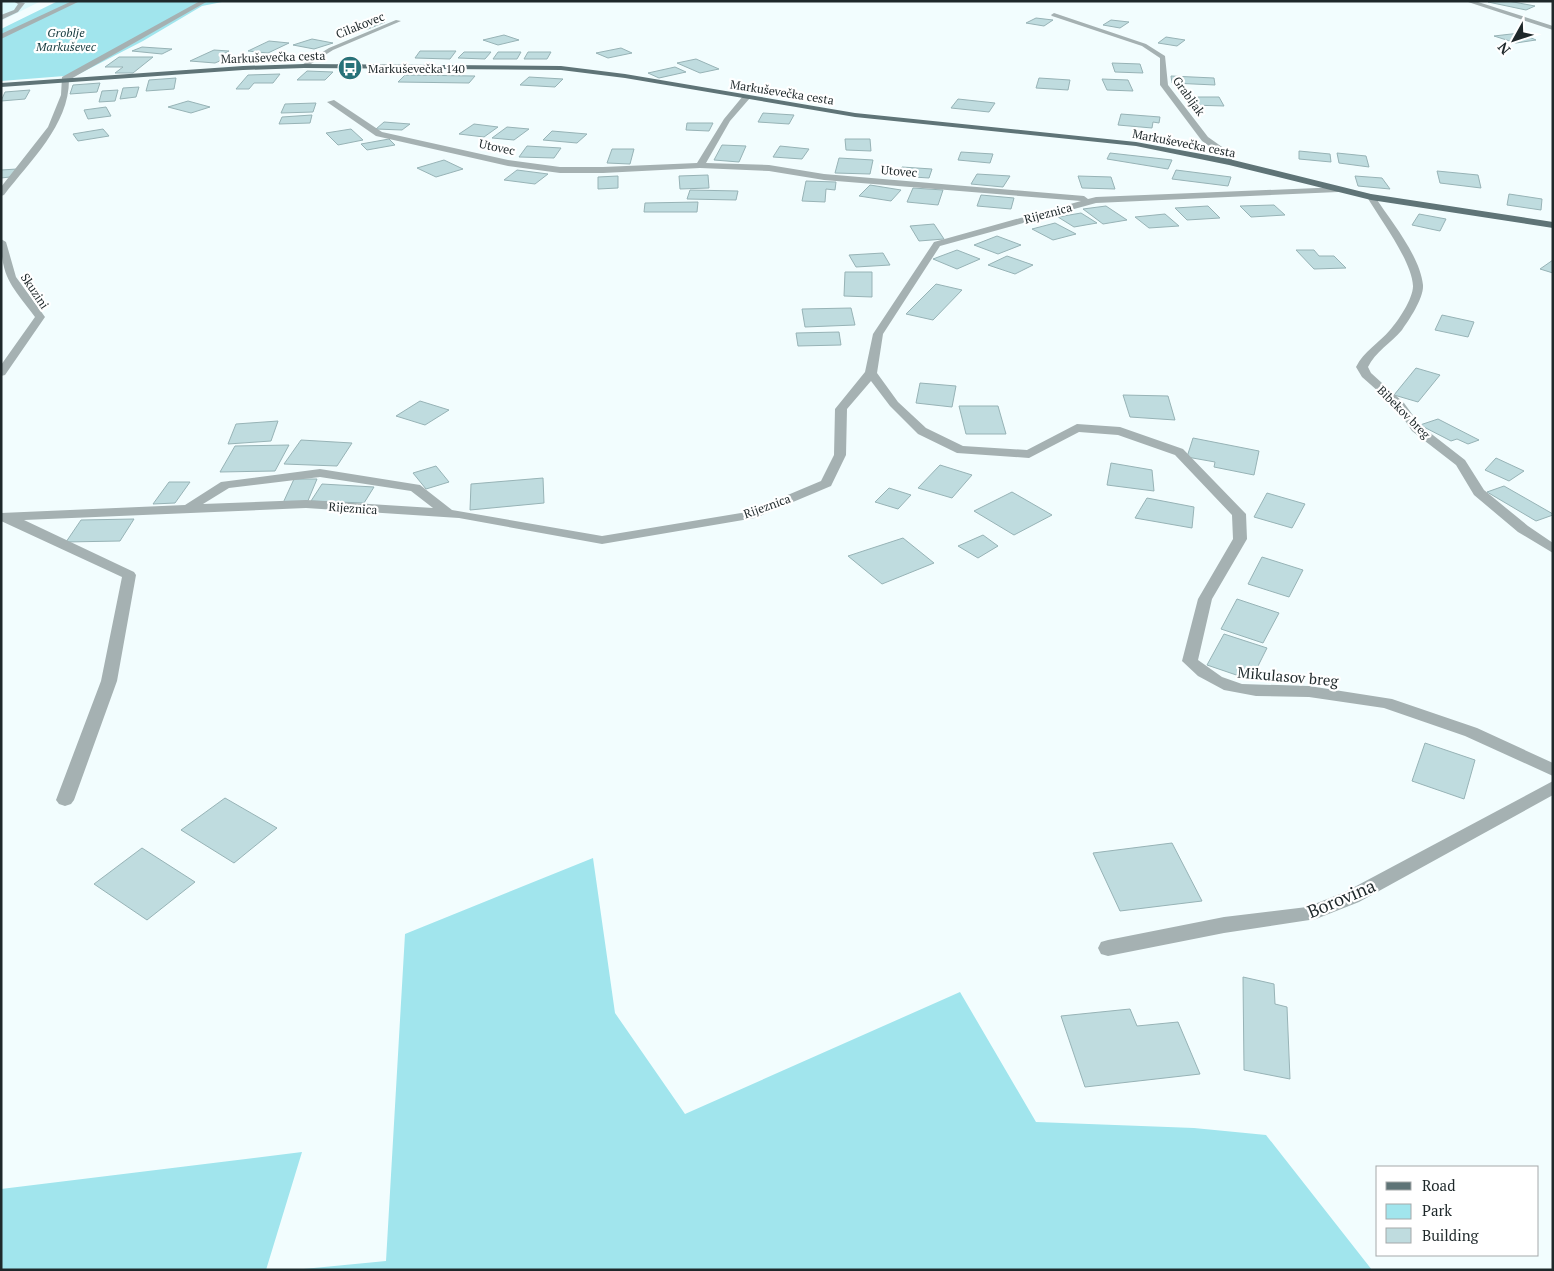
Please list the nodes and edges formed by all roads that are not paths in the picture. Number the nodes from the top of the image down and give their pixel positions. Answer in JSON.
{"nodes":[{"id":1,"x":16,"y":1,"type":"edge"},
{"id":2,"x":77,"y":1,"type":"edge"},
{"id":3,"x":1468,"y":1,"type":"edge"},
{"id":4,"x":204,"y":3,"type":"edge"},
{"id":5,"x":1054,"y":15,"type":"dead end"},
{"id":6,"x":22,"y":16,"type":"dead end"},
{"id":7,"x":1,"y":18,"type":"edge"},
{"id":8,"x":398,"y":21,"type":"dead end"},
{"id":9,"x":1,"y":26,"type":"edge"},
{"id":10,"x":1553,"y":28,"type":"edge"},
{"id":11,"x":1,"y":37,"type":"edge"},
{"id":12,"x":304,"y":66,"type":"junction"},
{"id":13,"x":64,"y":82,"type":"junction"},
{"id":14,"x":1,"y":85,"type":"edge"},
{"id":15,"x":746,"y":98,"type":"junction"},
{"id":16,"x":331,"y":102,"type":"dead end"},
{"id":17,"x":1229,"y":162,"type":"junction"},
{"id":18,"x":700,"y":165,"type":"junction"},
{"id":19,"x":1338,"y":189,"type":"junction"},
{"id":20,"x":1,"y":192,"type":"edge"},
{"id":21,"x":1371,"y":197,"type":"junction"},
{"id":22,"x":1096,"y":200,"type":"junction"},
{"id":23,"x":1553,"y":225,"type":"edge"},
{"id":24,"x":1,"y":242,"type":"edge"},
{"id":25,"x":1,"y":373,"type":"edge"},
{"id":26,"x":871,"y":374,"type":"junction"},
{"id":27,"x":188,"y":508,"type":"junction"},
{"id":28,"x":449,"y":514,"type":"junction"},
{"id":29,"x":3,"y":516,"type":"edge"},
{"id":30,"x":1553,"y":549,"type":"edge"},
{"id":31,"x":1553,"y":770,"type":"edge"},
{"id":32,"x":1553,"y":787,"type":"edge"},
{"id":33,"x":65,"y":800,"type":"dead end"},
{"id":34,"x":1108,"y":948,"type":"dead end"}],
"edges":[{"from":1,"to":7,"type":"street"},
{"from":2,"to":11,"type":"street"},
{"from":3,"to":10,"type":"street"},
{"from":4,"to":13,"type":"street"},
{"from":5,"to":17,"type":"street","name":"Grabljak"},
{"from":6,"to":9,"type":"street"},
{"from":8,"to":12,"type":"street","name":"Cilakovec"},
{"from":12,"to":13,"type":"main road","name":"Markuševečka cesta"},
{"from":12,"to":15,"type":"main road","name":"Markuševečka cesta"},
{"from":13,"to":14,"type":"main road","name":"Markuševečka cesta"},
{"from":13,"to":20,"type":"street"},
{"from":15,"to":17,"type":"main road","name":"Markuševečka cesta"},
{"from":15,"to":18,"type":"street"},
{"from":16,"to":18,"type":"street","name":"Utovec"},
{"from":17,"to":19,"type":"main road","name":"Markuševečka cesta"},
{"from":18,"to":22,"type":"street","name":"Utovec"},
{"from":19,"to":21,"type":"main road","name":"Markuševečka cesta"},
{"from":19,"to":22,"type":"street","name":"Rijeznica"},
{"from":21,"to":23,"type":"main road","name":"Markuševečka cesta"},
{"from":21,"to":30,"type":"street","name":"Bibekov breg"},
{"from":22,"to":26,"type":"street","name":"Rijeznica"},
{"from":24,"to":25,"type":"street","name":"Skuzini"},
{"from":26,"to":28,"type":"street","name":"Rijeznica"},
{"from":26,"to":31,"type":"street","name":"Mikulasov breg"},
{"from":27,"to":28,"type":"street","name":"Rijeznica"},
{"from":27,"to":28,"type":"street"},
{"from":27,"to":29,"type":"street","name":"Rijeznica"},
{"from":29,"to":33,"type":"street"},
{"from":32,"to":34,"type":"street","name":"Borovina"}]}
